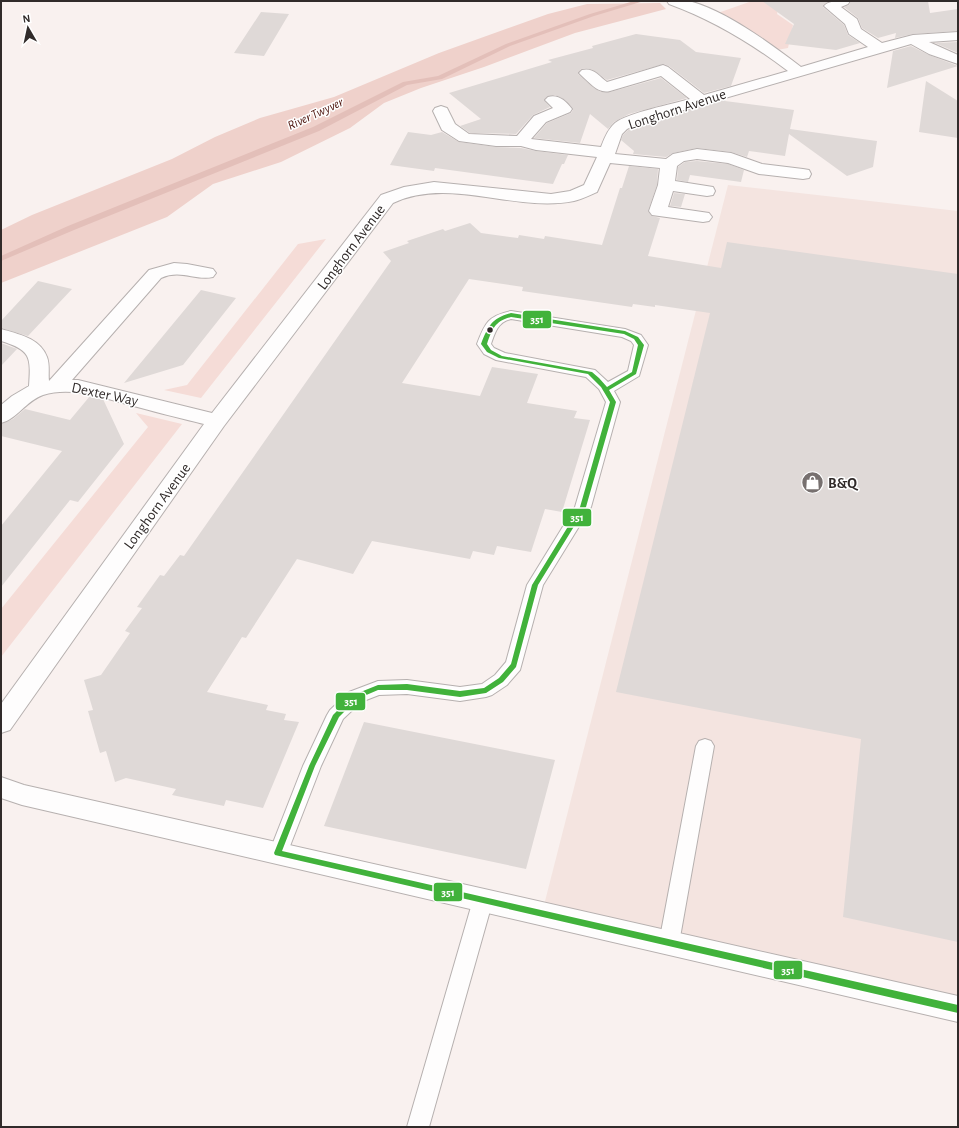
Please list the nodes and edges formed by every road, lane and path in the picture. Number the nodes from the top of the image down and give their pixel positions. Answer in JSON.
{"nodes":[{"id":1,"x":674,"y":1,"type":"edge"},
{"id":2,"x":843,"y":1,"type":"edge"},
{"id":3,"x":958,"y":36,"type":"edge"},
{"id":4,"x":913,"y":39,"type":"junction"},
{"id":5,"x":879,"y":48,"type":"junction"},
{"id":6,"x":958,"y":60,"type":"edge"},
{"id":7,"x":799,"y":72,"type":"junction"},
{"id":8,"x":587,"y":73,"type":"dead end"},
{"id":9,"x":553,"y":100,"type":"dead end"},
{"id":10,"x":701,"y":100,"type":"junction"},
{"id":11,"x":441,"y":110,"type":"dead end"},
{"id":12,"x":520,"y":140,"type":"junction"},
{"id":13,"x":607,"y":155,"type":"junction"},
{"id":14,"x":669,"y":164,"type":"junction"},
{"id":15,"x":803,"y":174,"type":"dead end"},
{"id":16,"x":666,"y":185,"type":"junction"},
{"id":17,"x":707,"y":191,"type":"dead end"},
{"id":18,"x":703,"y":217,"type":"dead end"},
{"id":19,"x":207,"y":273,"type":"dead end"},
{"id":20,"x":1,"y":335,"type":"edge"},
{"id":21,"x":47,"y":387,"type":"junction"},
{"id":22,"x":607,"y":389,"type":"junction"},
{"id":23,"x":1,"y":417,"type":"edge"},
{"id":24,"x":218,"y":421,"type":"junction"},
{"id":25,"x":1,"y":724,"type":"edge"},
{"id":26,"x":705,"y":746,"type":"dead end"},
{"id":27,"x":12,"y":791,"type":"edge"},
{"id":28,"x":278,"y":853,"type":"junction"},
{"id":29,"x":483,"y":900,"type":"junction"},
{"id":30,"x":669,"y":943,"type":"junction"},
{"id":31,"x":958,"y":1009,"type":"edge"},
{"id":32,"x":418,"y":1127,"type":"edge"}],
"edges":[{"from":1,"to":7,"type":"street"},
{"from":2,"to":5,"type":"street"},
{"from":3,"to":4,"type":"street","name":"Longhorn Avenue"},
{"from":4,"to":5,"type":"street","name":"Longhorn Avenue"},
{"from":4,"to":6,"type":"street"},
{"from":5,"to":7,"type":"street","name":"Longhorn Avenue"},
{"from":7,"to":10,"type":"street","name":"Longhorn Avenue"},
{"from":8,"to":10,"type":"street"},
{"from":9,"to":12,"type":"street"},
{"from":10,"to":13,"type":"street","name":"Longhorn Avenue"},
{"from":11,"to":12,"type":"street"},
{"from":12,"to":13,"type":"street"},
{"from":13,"to":14,"type":"street"},
{"from":13,"to":24,"type":"street","name":"Longhorn Avenue"},
{"from":14,"to":15,"type":"street"},
{"from":14,"to":16,"type":"street"},
{"from":16,"to":17,"type":"street"},
{"from":16,"to":18,"type":"street"},
{"from":19,"to":21,"type":"street"},
{"from":20,"to":21,"type":"street"},
{"from":21,"to":23,"type":"street","name":"Dexter Way"},
{"from":21,"to":24,"type":"street","name":"Dexter Way"},
{"from":22,"to":22,"type":"lane"},
{"from":22,"to":28,"type":"lane"},
{"from":24,"to":25,"type":"street","name":"Longhorn Avenue"},
{"from":26,"to":30,"type":"lane"},
{"from":27,"to":28,"type":"street"},
{"from":28,"to":29,"type":"street"},
{"from":29,"to":30,"type":"street"},
{"from":29,"to":32,"type":"lane"},
{"from":30,"to":31,"type":"street"}]}
